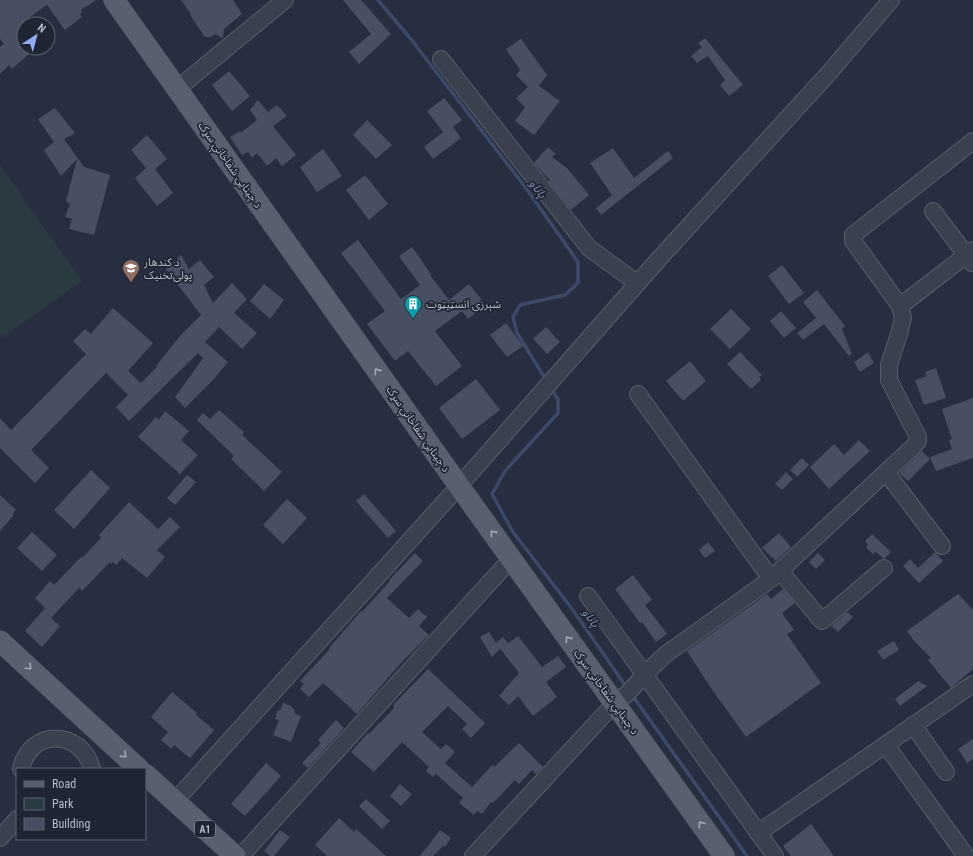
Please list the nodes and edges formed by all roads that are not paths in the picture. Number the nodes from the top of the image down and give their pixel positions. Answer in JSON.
{"nodes":[{"id":1,"x":114,"y":0,"type":"edge"},
{"id":2,"x":285,"y":0,"type":"edge"},
{"id":3,"x":891,"y":0,"type":"edge"},
{"id":4,"x":441,"y":59,"type":"dead end"},
{"id":5,"x":177,"y":89,"type":"junction"},
{"id":6,"x":973,"y":141,"type":"edge"},
{"id":7,"x":933,"y":211,"type":"dead end"},
{"id":8,"x":971,"y":257,"type":"edge"},
{"id":9,"x":637,"y":283,"type":"junction"},
{"id":10,"x":900,"y":306,"type":"junction"},
{"id":11,"x":638,"y":394,"type":"dead end"},
{"id":12,"x":886,"y":472,"type":"junction"},
{"id":13,"x":459,"y":486,"type":"junction"},
{"id":14,"x":942,"y":546,"type":"dead end"},
{"id":15,"x":511,"y":559,"type":"junction"},
{"id":16,"x":884,"y":568,"type":"dead end"},
{"id":17,"x":775,"y":575,"type":"junction"},
{"id":18,"x":588,"y":596,"type":"dead end"},
{"id":19,"x":0,"y":641,"type":"edge"},
{"id":20,"x":973,"y":684,"type":"edge"},
{"id":21,"x":631,"y":688,"type":"junction"},
{"id":22,"x":913,"y":725,"type":"junction"},
{"id":23,"x":96,"y":729,"type":"junction"},
{"id":24,"x":886,"y":745,"type":"junction"},
{"id":25,"x":79,"y":747,"type":"junction"},
{"id":26,"x":21,"y":768,"type":"edge"},
{"id":27,"x":92,"y":768,"type":"edge"},
{"id":28,"x":138,"y":768,"type":"edge"},
{"id":29,"x":946,"y":772,"type":"dead end"},
{"id":30,"x":146,"y":775,"type":"edge"},
{"id":31,"x":174,"y":801,"type":"junction"},
{"id":32,"x":16,"y":821,"type":"edge"},
{"id":33,"x":758,"y":833,"type":"junction"},
{"id":34,"x":0,"y":838,"type":"edge"},
{"id":35,"x":235,"y":856,"type":"edge"},
{"id":36,"x":241,"y":856,"type":"edge"},
{"id":37,"x":473,"y":856,"type":"edge"},
{"id":38,"x":724,"y":856,"type":"edge"},
{"id":39,"x":774,"y":856,"type":"edge"},
{"id":40,"x":966,"y":856,"type":"edge"}],
"edges":[{"from":1,"to":5,"type":"main road","name":"د چينايي شفاخانې سړک"},
{"from":2,"to":5,"type":"street"},
{"from":3,"to":9,"type":"street"},
{"from":4,"to":9,"type":"street"},
{"from":13,"to":5,"type":"main road","name":"د چينايي شفاخانې سړک","one_way":true},
{"from":6,"to":10,"type":"street"},
{"from":7,"to":8,"type":"street"},
{"from":8,"to":10,"type":"street"},
{"from":9,"to":13,"type":"street"},
{"from":10,"to":12,"type":"street"},
{"from":11,"to":17,"type":"street"},
{"from":12,"to":14,"type":"street"},
{"from":12,"to":17,"type":"street"},
{"from":15,"to":13,"type":"main road","name":"د چينايي شفاخانې سړک","one_way":true},
{"from":13,"to":31,"type":"street"},
{"from":21,"to":15,"type":"main road","name":"د چينايي شفاخانې سړک","one_way":true},
{"from":15,"to":36,"type":"street"},
{"from":16,"to":17,"type":"street"},
{"from":17,"to":21,"type":"street"},
{"from":18,"to":21,"type":"street"},
{"from":19,"to":23,"type":"main road","one_way":true},
{"from":20,"to":22,"type":"street"},
{"from":21,"to":33,"type":"street"},
{"from":21,"to":37,"type":"street"},
{"from":38,"to":21,"type":"main road","name":"د چينايي شفاخانې سړک","one_way":true},
{"from":22,"to":24,"type":"street"},
{"from":22,"to":29,"type":"street"},
{"from":23,"to":25,"type":"street"},
{"from":23,"to":28,"type":"main road","one_way":true},
{"from":24,"to":33,"type":"street"},
{"from":24,"to":40,"type":"street"},
{"from":25,"to":26,"type":"street"},
{"from":25,"to":27,"type":"street"},
{"from":30,"to":31,"type":"main road"},
{"from":31,"to":35,"type":"main road","number":"A1"},
{"from":32,"to":34,"type":"street"},
{"from":33,"to":39,"type":"street"}]}
